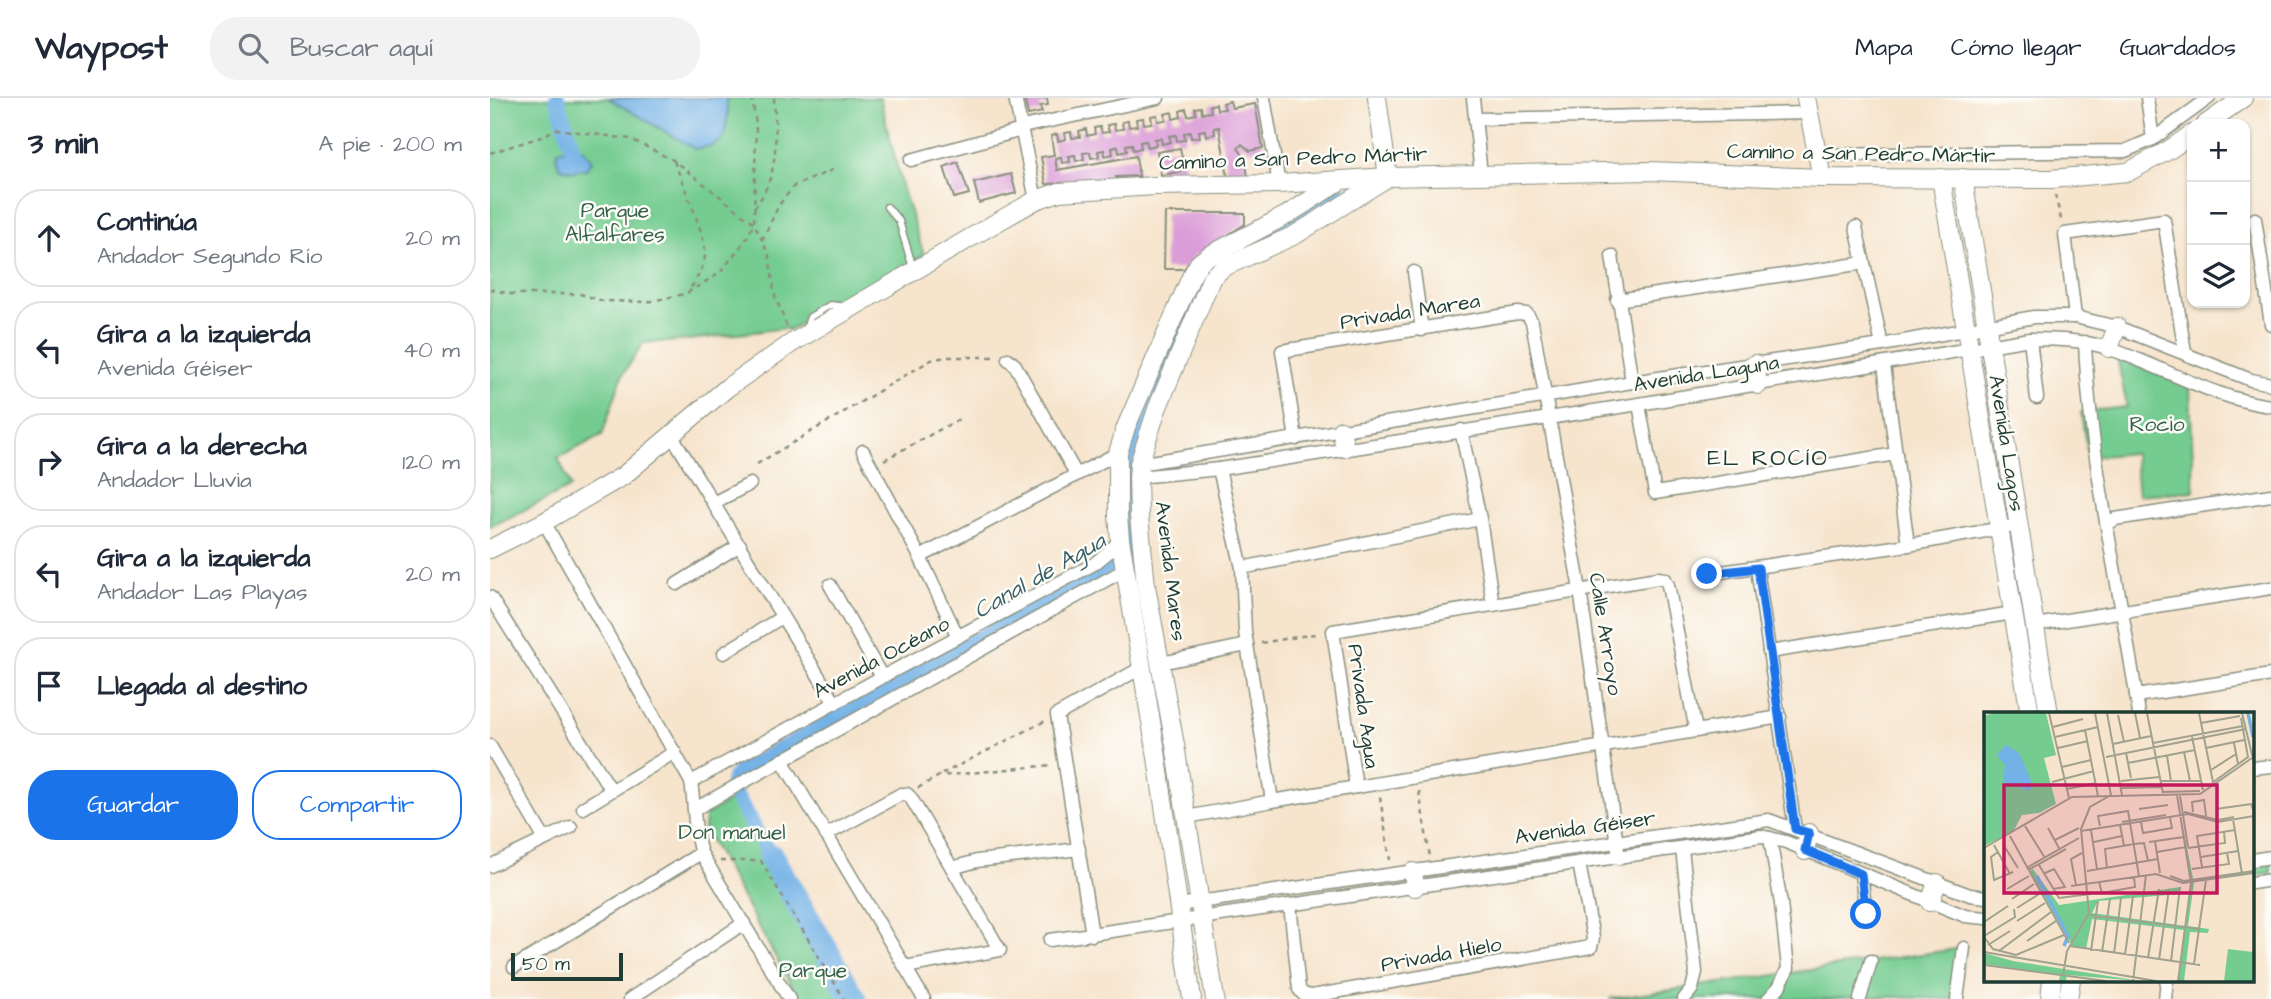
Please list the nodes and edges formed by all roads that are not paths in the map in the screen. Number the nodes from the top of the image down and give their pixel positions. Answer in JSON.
{"nodes":[{"id":1,"x":1015,"y":98,"type":"edge"},
{"id":2,"x":1158,"y":98,"type":"edge"},
{"id":3,"x":1265,"y":98,"type":"edge"},
{"id":4,"x":1377,"y":98,"type":"edge"},
{"id":5,"x":1473,"y":98,"type":"edge"},
{"id":6,"x":2147,"y":98,"type":"edge"},
{"id":7,"x":2209,"y":98,"type":"edge"},
{"id":8,"x":2243,"y":98,"type":"edge"},
{"id":9,"x":1807,"y":105,"type":"edge"},
{"id":10,"x":1475,"y":119,"type":"junction"},
{"id":11,"x":2213,"y":119,"type":"edge"},
{"id":12,"x":1022,"y":128,"type":"junction"},
{"id":13,"x":2187,"y":137,"type":"edge"},
{"id":14,"x":2153,"y":139,"type":"junction"},
{"id":15,"x":1817,"y":155,"type":"junction"},
{"id":16,"x":911,"y":160,"type":"dead end"},
{"id":17,"x":1481,"y":175,"type":"junction"},
{"id":18,"x":1388,"y":177,"type":"junction"},
{"id":19,"x":1822,"y":177,"type":"junction"},
{"id":20,"x":1941,"y":178,"type":"junction"},
{"id":21,"x":1963,"y":178,"type":"junction"},
{"id":22,"x":1341,"y":180,"type":"junction"},
{"id":23,"x":1279,"y":184,"type":"junction"},
{"id":24,"x":1037,"y":200,"type":"junction"},
{"id":25,"x":887,"y":207,"type":"dead end"},
{"id":26,"x":2255,"y":219,"type":"dead end"},
{"id":27,"x":1856,"y":227,"type":"dead end"},
{"id":28,"x":1612,"y":256,"type":"dead end"},
{"id":29,"x":1864,"y":263,"type":"junction"},
{"id":30,"x":914,"y":271,"type":"junction"},
{"id":31,"x":1414,"y":272,"type":"dead end"},
{"id":32,"x":2269,"y":297,"type":"edge"},
{"id":33,"x":1618,"y":300,"type":"junction"},
{"id":34,"x":2075,"y":317,"type":"junction"},
{"id":35,"x":2271,"y":324,"type":"edge"},
{"id":36,"x":1987,"y":326,"type":"junction"},
{"id":37,"x":2117,"y":327,"type":"junction"},
{"id":38,"x":1965,"y":329,"type":"junction"},
{"id":39,"x":1422,"y":330,"type":"junction"},
{"id":40,"x":2031,"y":339,"type":"junction"},
{"id":41,"x":2085,"y":342,"type":"junction"},
{"id":42,"x":1882,"y":345,"type":"junction"},
{"id":43,"x":1990,"y":345,"type":"junction"},
{"id":44,"x":1969,"y":348,"type":"junction"},
{"id":45,"x":2109,"y":348,"type":"junction"},
{"id":46,"x":2185,"y":352,"type":"junction"},
{"id":47,"x":1008,"y":359,"type":"road end"},
{"id":48,"x":1755,"y":364,"type":"junction"},
{"id":49,"x":1884,"y":365,"type":"junction"},
{"id":50,"x":1632,"y":382,"type":"junction"},
{"id":51,"x":2271,"y":384,"type":"edge"},
{"id":52,"x":1758,"y":385,"type":"junction"},
{"id":53,"x":1544,"y":396,"type":"junction"},
{"id":54,"x":2037,"y":398,"type":"dead end"},
{"id":55,"x":1639,"y":404,"type":"junction"},
{"id":56,"x":2271,"y":406,"type":"edge"},
{"id":57,"x":1548,"y":417,"type":"junction"},
{"id":58,"x":1461,"y":430,"type":"junction"},
{"id":59,"x":671,"y":434,"type":"junction"},
{"id":60,"x":1296,"y":439,"type":"junction"},
{"id":61,"x":1343,"y":439,"type":"junction"},
{"id":62,"x":863,"y":451,"type":"dead end"},
{"id":63,"x":1118,"y":453,"type":"junction"},
{"id":64,"x":1896,"y":454,"type":"junction"},
{"id":65,"x":1219,"y":468,"type":"junction"},
{"id":66,"x":1139,"y":470,"type":"junction"},
{"id":67,"x":1076,"y":474,"type":"junction"},
{"id":68,"x":750,"y":484,"type":"dead end"},
{"id":69,"x":2271,"y":495,"type":"edge"},
{"id":70,"x":713,"y":503,"type":"junction"},
{"id":71,"x":1480,"y":519,"type":"junction"},
{"id":72,"x":544,"y":522,"type":"junction"},
{"id":73,"x":2108,"y":524,"type":"junction"},
{"id":74,"x":2019,"y":525,"type":"junction"},
{"id":75,"x":1998,"y":530,"type":"junction"},
{"id":76,"x":1120,"y":539,"type":"junction"},
{"id":77,"x":740,"y":545,"type":"junction"},
{"id":78,"x":1908,"y":545,"type":"junction"},
{"id":79,"x":490,"y":549,"type":"edge"},
{"id":80,"x":920,"y":557,"type":"junction"},
{"id":81,"x":1242,"y":568,"type":"junction"},
{"id":82,"x":1758,"y":568,"type":"junction"},
{"id":83,"x":1125,"y":569,"type":"junction"},
{"id":84,"x":1707,"y":574,"type":"dead end"},
{"id":85,"x":677,"y":584,"type":"dead end"},
{"id":86,"x":830,"y":585,"type":"dead end"},
{"id":87,"x":2271,"y":588,"type":"edge"},
{"id":88,"x":1580,"y":590,"type":"junction"},
{"id":89,"x":490,"y":597,"type":"edge"},
{"id":90,"x":1493,"y":605,"type":"junction"},
{"id":91,"x":2122,"y":612,"type":"junction"},
{"id":92,"x":2013,"y":613,"type":"junction"},
{"id":93,"x":782,"y":617,"type":"junction"},
{"id":94,"x":2035,"y":625,"type":"junction"},
{"id":95,"x":958,"y":638,"type":"junction"},
{"id":96,"x":1247,"y":645,"type":"junction"},
{"id":97,"x":1769,"y":652,"type":"junction"},
{"id":98,"x":723,"y":653,"type":"dead end"},
{"id":99,"x":1161,"y":663,"type":"junction"},
{"id":100,"x":1141,"y":668,"type":"junction"},
{"id":101,"x":2271,"y":675,"type":"edge"},
{"id":102,"x":882,"y":677,"type":"junction"},
{"id":103,"x":2136,"y":696,"type":"junction"},
{"id":104,"x":835,"y":703,"type":"junction"},
{"id":105,"x":2048,"y":706,"type":"edge"},
{"id":106,"x":2029,"y":707,"type":"edge"},
{"id":107,"x":2139,"y":712,"type":"edge"},
{"id":108,"x":1780,"y":717,"type":"junction"},
{"id":109,"x":1696,"y":731,"type":"junction"},
{"id":110,"x":1175,"y":745,"type":"junction"},
{"id":111,"x":490,"y":746,"type":"edge"},
{"id":112,"x":1604,"y":747,"type":"junction"},
{"id":113,"x":1156,"y":751,"type":"junction"},
{"id":114,"x":675,"y":752,"type":"junction"},
{"id":115,"x":782,"y":761,"type":"junction"},
{"id":116,"x":691,"y":782,"type":"junction"},
{"id":117,"x":1356,"y":787,"type":"junction"},
{"id":118,"x":611,"y":790,"type":"junction"},
{"id":119,"x":1272,"y":801,"type":"junction"},
{"id":120,"x":583,"y":808,"type":"dead end"},
{"id":121,"x":695,"y":809,"type":"junction"},
{"id":122,"x":1187,"y":817,"type":"junction"},
{"id":123,"x":571,"y":827,"type":"dead end"},
{"id":124,"x":826,"y":835,"type":"junction"},
{"id":125,"x":1803,"y":837,"type":"junction"},
{"id":126,"x":544,"y":838,"type":"junction"},
{"id":127,"x":1770,"y":838,"type":"junction"},
{"id":128,"x":1615,"y":843,"type":"junction"},
{"id":129,"x":1079,"y":849,"type":"junction"},
{"id":130,"x":1682,"y":849,"type":"junction"},
{"id":131,"x":704,"y":857,"type":"junction"},
{"id":132,"x":1619,"y":858,"type":"junction"},
{"id":133,"x":1579,"y":863,"type":"junction"},
{"id":134,"x":490,"y":866,"type":"edge"},
{"id":135,"x":952,"y":868,"type":"junction"},
{"id":136,"x":1861,"y":874,"type":"junction"},
{"id":137,"x":1414,"y":879,"type":"junction"},
{"id":138,"x":1937,"y":883,"type":"junction"},
{"id":139,"x":1984,"y":897,"type":"edge"},
{"id":140,"x":1930,"y":902,"type":"junction"},
{"id":141,"x":1290,"y":905,"type":"junction"},
{"id":142,"x":1202,"y":910,"type":"junction"},
{"id":143,"x":1179,"y":913,"type":"junction"},
{"id":144,"x":1866,"y":914,"type":"dead end"},
{"id":145,"x":1984,"y":918,"type":"edge"},
{"id":146,"x":744,"y":923,"type":"junction"},
{"id":147,"x":1092,"y":935,"type":"junction"},
{"id":148,"x":1050,"y":940,"type":"dead end"},
{"id":149,"x":1964,"y":948,"type":"dead end"},
{"id":150,"x":1871,"y":961,"type":"dead end"},
{"id":151,"x":514,"y":967,"type":"dead end"},
{"id":152,"x":905,"y":967,"type":"junction"},
{"id":153,"x":630,"y":999,"type":"edge"},
{"id":154,"x":789,"y":999,"type":"edge"},
{"id":155,"x":924,"y":999,"type":"edge"},
{"id":156,"x":1192,"y":999,"type":"edge"},
{"id":157,"x":1215,"y":999,"type":"edge"},
{"id":158,"x":1684,"y":999,"type":"edge"},
{"id":159,"x":1768,"y":999,"type":"edge"},
{"id":160,"x":1860,"y":999,"type":"edge"},
{"id":161,"x":1957,"y":999,"type":"edge"}],
"edges":[{"from":1,"to":12,"type":"street"},
{"from":2,"to":12,"type":"street"},
{"from":3,"to":23,"type":"street"},
{"from":4,"to":18,"type":"street"},
{"from":5,"to":10,"type":"street"},
{"from":6,"to":14,"type":"street"},
{"from":7,"to":14,"type":"street"},
{"from":8,"to":11,"type":"street"},
{"from":9,"to":10,"type":"street"},
{"from":9,"to":15,"type":"street"},
{"from":10,"to":17,"type":"street"},
{"from":12,"to":16,"type":"street"},
{"from":12,"to":24,"type":"street"},
{"from":13,"to":21,"type":"street","name":"Camino a San Pedro Mártir"},
{"from":14,"to":15,"type":"street"},
{"from":15,"to":19,"type":"street"},
{"from":17,"to":18,"type":"street","name":"Camino a San Pedro Mártir"},
{"from":17,"to":19,"type":"street","name":"Camino a San Pedro Mártir"},
{"from":18,"to":22,"type":"street","name":"Camino a San Pedro Mártir"},
{"from":18,"to":66,"type":"street","name":"Avenida Mares"},
{"from":19,"to":20,"type":"street","name":"Camino a San Pedro Mártir"},
{"from":20,"to":21,"type":"street","name":"Camino a San Pedro Mártir"},
{"from":20,"to":38,"type":"street","name":"Avenida Lagos"},
{"from":21,"to":36,"type":"street","name":"Avenida Lagos"},
{"from":22,"to":23,"type":"street","name":"Camino a San Pedro Mártir"},
{"from":22,"to":63,"type":"street","name":"Avenida Mares"},
{"from":23,"to":24,"type":"street","name":"Camino a San Pedro Mártir"},
{"from":24,"to":30,"type":"street","name":"Camino a San Pedro Mártir"},
{"from":25,"to":30,"type":"lane"},
{"from":26,"to":32,"type":"street"},
{"from":27,"to":29,"type":"street"},
{"from":28,"to":33,"type":"street"},
{"from":29,"to":33,"type":"street"},
{"from":29,"to":42,"type":"street"},
{"from":30,"to":59,"type":"street","name":"Camino a San Pedro Mártir"},
{"from":31,"to":39,"type":"street"},
{"from":32,"to":35,"type":"street"},
{"from":33,"to":50,"type":"street"},
{"from":34,"to":36,"type":"street","name":"Avenida Laguna"},
{"from":34,"to":37,"type":"street","name":"Avenida Laguna"},
{"from":34,"to":46,"type":"street"},
{"from":36,"to":38,"type":"street","name":"Avenida Laguna"},
{"from":36,"to":43,"type":"street","name":"Avenida Lagos"},
{"from":37,"to":45,"type":"street"},
{"from":37,"to":46,"type":"street","name":"Avenida Laguna"},
{"from":38,"to":42,"type":"street","name":"Avenida Laguna"},
{"from":38,"to":44,"type":"street","name":"Avenida Lagos"},
{"from":39,"to":53,"type":"street","name":"Privada Marea"},
{"from":39,"to":60,"type":"street","name":"Privada Marea"},
{"from":40,"to":41,"type":"street","name":"Avenida Laguna"},
{"from":40,"to":43,"type":"street","name":"Avenida Laguna"},
{"from":40,"to":54,"type":"street"},
{"from":41,"to":45,"type":"street","name":"Avenida Laguna"},
{"from":41,"to":73,"type":"street"},
{"from":42,"to":48,"type":"street","name":"Avenida Laguna"},
{"from":43,"to":44,"type":"street","name":"Avenida Laguna"},
{"from":43,"to":74,"type":"street","name":"Avenida Lagos"},
{"from":44,"to":49,"type":"street","name":"Avenida Laguna"},
{"from":44,"to":75,"type":"street","name":"Avenida Lagos"},
{"from":45,"to":56,"type":"street","name":"Avenida Laguna"},
{"from":46,"to":51,"type":"street","name":"Avenida Laguna"},
{"from":47,"to":67,"type":"street"},
{"from":48,"to":50,"type":"street","name":"Avenida Laguna"},
{"from":48,"to":52,"type":"street"},
{"from":49,"to":52,"type":"street","name":"Avenida Laguna"},
{"from":49,"to":64,"type":"street"},
{"from":50,"to":53,"type":"street","name":"Avenida Laguna"},
{"from":52,"to":55,"type":"street","name":"Avenida Laguna"},
{"from":53,"to":57,"type":"street","name":"Privada Marea"},
{"from":53,"to":61,"type":"street","name":"Avenida Laguna"},
{"from":55,"to":57,"type":"street","name":"Avenida Laguna"},
{"from":55,"to":64,"type":"street"},
{"from":57,"to":58,"type":"street","name":"Avenida Laguna"},
{"from":57,"to":88,"type":"street","name":"Calle Arroyo"},
{"from":58,"to":61,"type":"street","name":"Avenida Laguna"},
{"from":58,"to":71,"type":"street"},
{"from":59,"to":70,"type":"street"},
{"from":59,"to":72,"type":"street","name":"Camino a San Pedro Mártir"},
{"from":60,"to":61,"type":"street","name":"Avenida Laguna"},
{"from":60,"to":66,"type":"street","name":"Avenida Laguna"},
{"from":61,"to":65,"type":"street","name":"Avenida Laguna"},
{"from":62,"to":80,"type":"street"},
{"from":63,"to":67,"type":"street"},
{"from":63,"to":76,"type":"street","name":"Avenida Mares"},
{"from":64,"to":78,"type":"street"},
{"from":65,"to":66,"type":"street","name":"Avenida Laguna"},
{"from":65,"to":81,"type":"street"},
{"from":66,"to":99,"type":"street","name":"Avenida Mares"},
{"from":67,"to":80,"type":"street"},
{"from":68,"to":70,"type":"street"},
{"from":69,"to":73,"type":"street"},
{"from":70,"to":77,"type":"street"},
{"from":71,"to":81,"type":"street"},
{"from":71,"to":90,"type":"street"},
{"from":72,"to":79,"type":"street","name":"Camino a San Pedro Mártir"},
{"from":72,"to":114,"type":"street"},
{"from":73,"to":91,"type":"street"},
{"from":74,"to":75,"type":"street"},
{"from":74,"to":94,"type":"street","name":"Avenida Lagos"},
{"from":75,"to":78,"type":"street"},
{"from":75,"to":92,"type":"street","name":"Avenida Lagos"},
{"from":76,"to":83,"type":"street","name":"Avenida Mares"},
{"from":76,"to":95,"type":"street","name":"Avenida Océano"},
{"from":77,"to":85,"type":"street"},
{"from":77,"to":93,"type":"street"},
{"from":78,"to":82,"type":"street"},
{"from":80,"to":95,"type":"street"},
{"from":81,"to":96,"type":"street"},
{"from":82,"to":84,"type":"street"},
{"from":82,"to":97,"type":"street"},
{"from":83,"to":100,"type":"street","name":"Avenida Mares"},
{"from":83,"to":115,"type":"street","name":"Avenida Océano"},
{"from":86,"to":102,"type":"street"},
{"from":87,"to":91,"type":"street"},
{"from":88,"to":90,"type":"street","name":"Privada Agua"},
{"from":88,"to":109,"type":"street","name":"Privada Agua"},
{"from":88,"to":112,"type":"street","name":"Calle Arroyo"},
{"from":89,"to":118,"type":"street"},
{"from":90,"to":117,"type":"street","name":"Privada Agua"},
{"from":91,"to":94,"type":"street"},
{"from":91,"to":103,"type":"street"},
{"from":92,"to":97,"type":"street"},
{"from":92,"to":106,"type":"street","name":"Avenida Lagos"},
{"from":93,"to":98,"type":"street"},
{"from":93,"to":104,"type":"street"},
{"from":94,"to":105,"type":"street","name":"Avenida Lagos"},
{"from":95,"to":102,"type":"street","name":"Avenida Océano"},
{"from":96,"to":99,"type":"street"},
{"from":96,"to":119,"type":"street"},
{"from":97,"to":108,"type":"street"},
{"from":99,"to":110,"type":"street","name":"Avenida Mares"},
{"from":100,"to":113,"type":"street","name":"Avenida Mares"},
{"from":100,"to":129,"type":"street"},
{"from":101,"to":103,"type":"street"},
{"from":102,"to":104,"type":"street","name":"Avenida Océano"},
{"from":103,"to":107,"type":"street"},
{"from":104,"to":116,"type":"street","name":"Avenida Océano"},
{"from":105,"to":106,"type":"street"},
{"from":108,"to":109,"type":"street","name":"Privada Agua"},
{"from":108,"to":125,"type":"street"},
{"from":109,"to":112,"type":"street","name":"Privada Agua"},
{"from":110,"to":113,"type":"street"},
{"from":110,"to":122,"type":"street","name":"Avenida Mares"},
{"from":111,"to":126,"type":"street"},
{"from":112,"to":117,"type":"street","name":"Privada Agua"},
{"from":112,"to":128,"type":"street","name":"Calle Arroyo"},
{"from":113,"to":143,"type":"street","name":"Avenida Mares"},
{"from":114,"to":116,"type":"street"},
{"from":114,"to":118,"type":"street"},
{"from":115,"to":121,"type":"street","name":"Avenida Océano"},
{"from":115,"to":124,"type":"street"},
{"from":116,"to":121,"type":"street"},
{"from":117,"to":119,"type":"street"},
{"from":118,"to":120,"type":"street"},
{"from":119,"to":122,"type":"street"},
{"from":121,"to":131,"type":"street"},
{"from":122,"to":142,"type":"street","name":"Avenida Mares"},
{"from":123,"to":126,"type":"street"},
{"from":124,"to":135,"type":"street"},
{"from":124,"to":152,"type":"street"},
{"from":125,"to":127,"type":"street","name":"Avenida Géiser"},
{"from":125,"to":128,"type":"street","name":"Avenida Géiser"},
{"from":125,"to":136,"type":"street","name":"Avenida Géiser"},
{"from":125,"to":138,"type":"street","name":"Avenida Géiser"},
{"from":126,"to":134,"type":"street"},
{"from":127,"to":130,"type":"street","name":"Avenida Géiser"},
{"from":127,"to":159,"type":"street"},
{"from":128,"to":132,"type":"street","name":"Calle Arroyo"},
{"from":128,"to":137,"type":"street","name":"Avenida Géiser"},
{"from":129,"to":135,"type":"street"},
{"from":129,"to":147,"type":"street"},
{"from":130,"to":132,"type":"street","name":"Avenida Géiser"},
{"from":130,"to":158,"type":"street"},
{"from":131,"to":146,"type":"street"},
{"from":131,"to":151,"type":"street"},
{"from":132,"to":133,"type":"street","name":"Avenida Géiser"},
{"from":133,"to":137,"type":"street","name":"Avenida Géiser"},
{"from":133,"to":141,"type":"street","name":"Privada Hielo"},
{"from":135,"to":152,"type":"street"},
{"from":136,"to":140,"type":"street","name":"Avenida Géiser"},
{"from":136,"to":144,"type":"street"},
{"from":137,"to":141,"type":"street","name":"Avenida Géiser"},
{"from":137,"to":142,"type":"street","name":"Avenida Géiser"},
{"from":138,"to":139,"type":"street","name":"Avenida Géiser"},
{"from":138,"to":140,"type":"street"},
{"from":140,"to":145,"type":"street","name":"Avenida Géiser"},
{"from":141,"to":142,"type":"street","name":"Avenida Géiser"},
{"from":142,"to":143,"type":"street","name":"Avenida Géiser"},
{"from":142,"to":157,"type":"street","name":"Avenida Mares"},
{"from":143,"to":147,"type":"street","name":"Avenida Géiser"},
{"from":143,"to":156,"type":"street","name":"Avenida Mares"},
{"from":146,"to":153,"type":"street"},
{"from":146,"to":154,"type":"street"},
{"from":147,"to":148,"type":"street","name":"Avenida Géiser"},
{"from":149,"to":161,"type":"street"},
{"from":150,"to":160,"type":"street"},
{"from":152,"to":155,"type":"street"}]}
